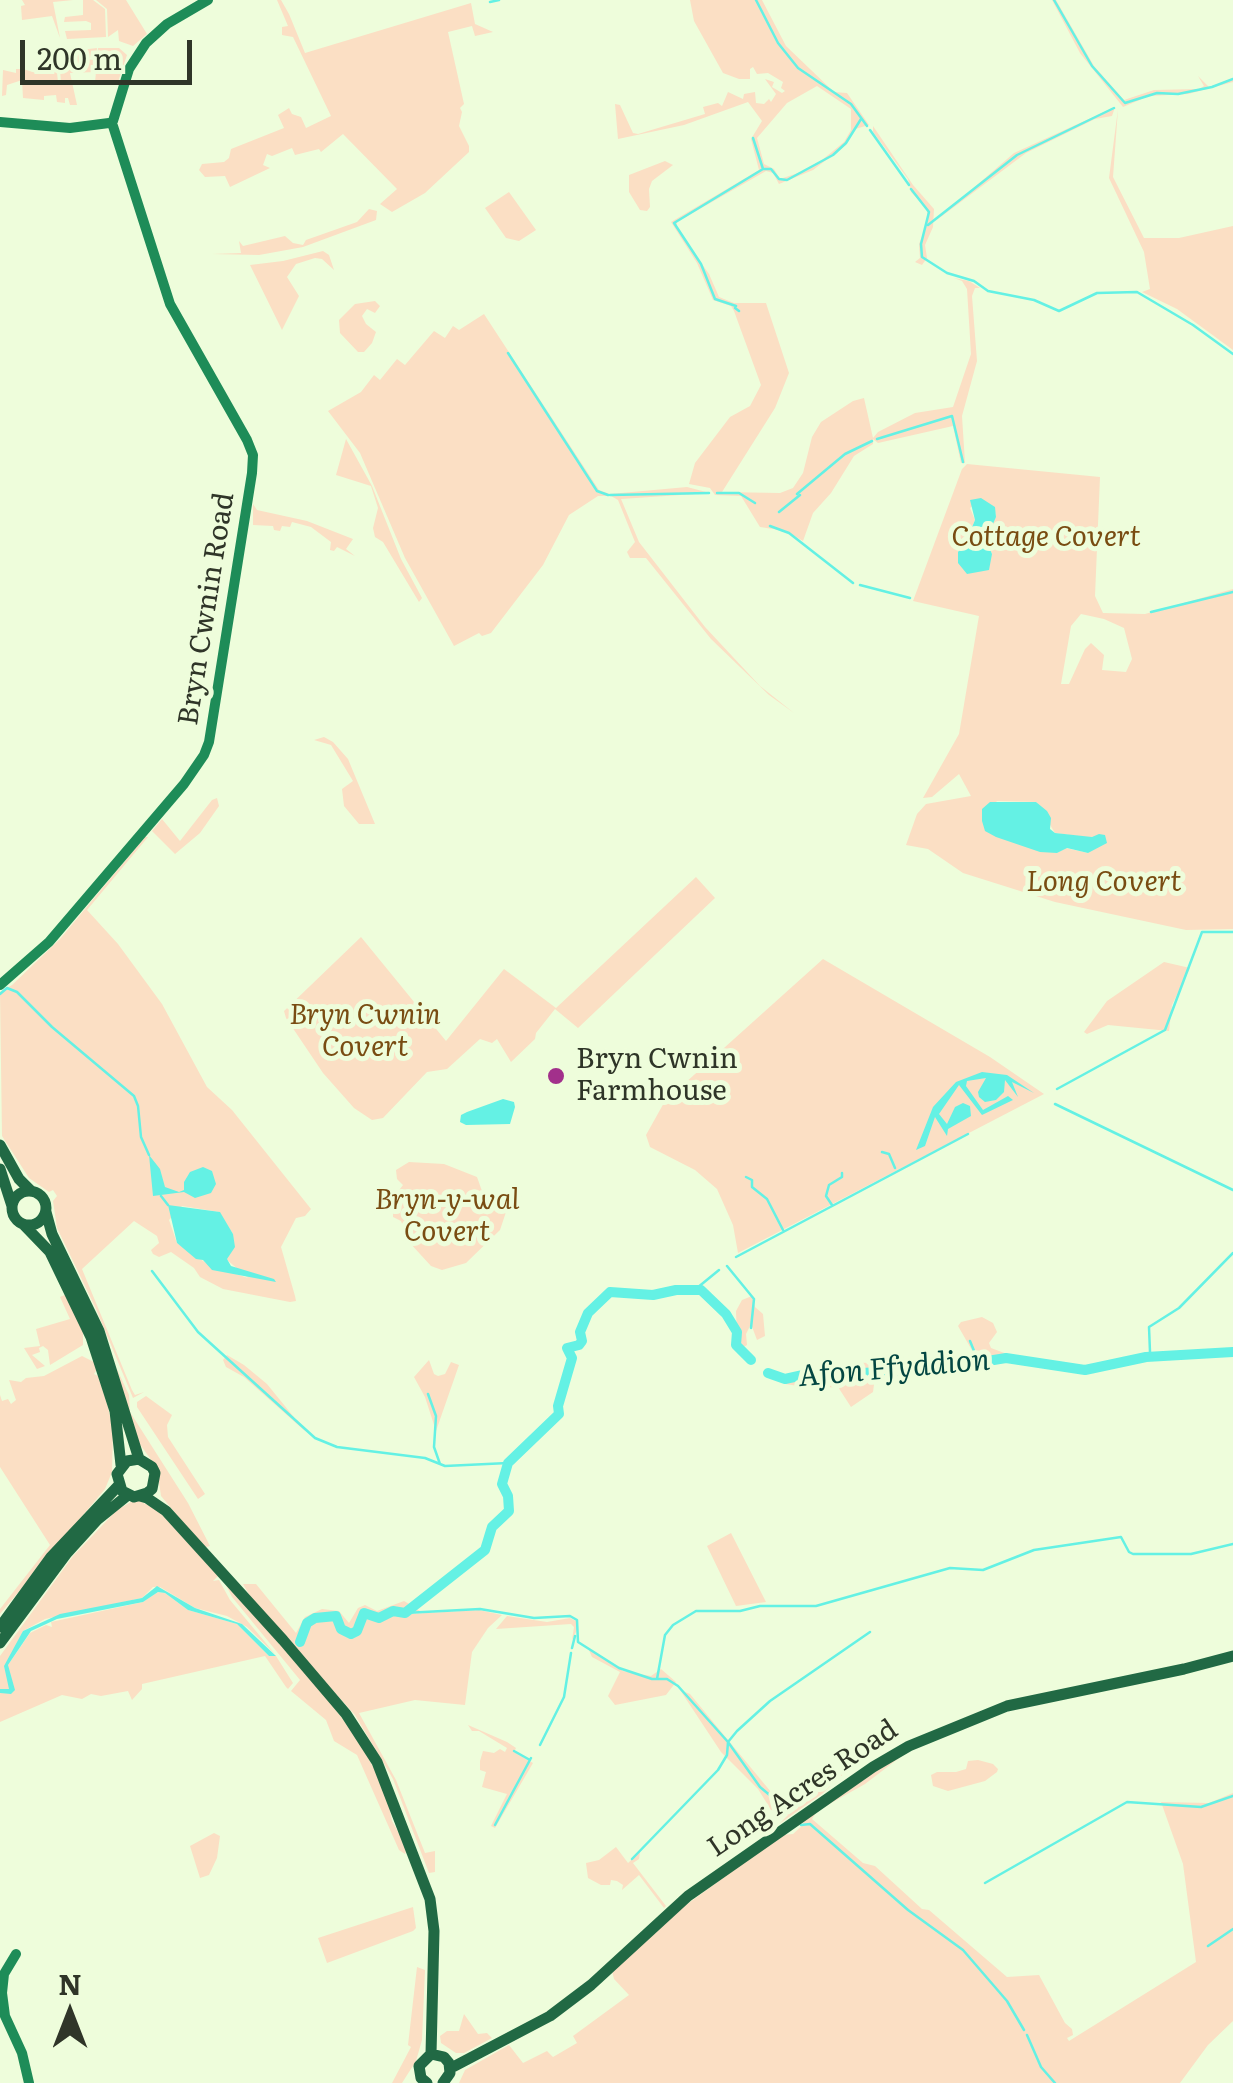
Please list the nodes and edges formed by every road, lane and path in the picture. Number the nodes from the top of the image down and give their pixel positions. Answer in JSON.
{"nodes":[{"id":1,"x":208,"y":0,"type":"edge"},
{"id":2,"x":0,"y":122,"type":"edge"},
{"id":3,"x":112,"y":123,"type":"junction"},
{"id":4,"x":0,"y":985,"type":"edge"},
{"id":5,"x":0,"y":1146,"type":"edge"},
{"id":6,"x":0,"y":1170,"type":"edge"},
{"id":7,"x":32,"y":1191,"type":"junction"},
{"id":8,"x":12,"y":1206,"type":"junction"},
{"id":9,"x":46,"y":1212,"type":"junction"},
{"id":10,"x":23,"y":1224,"type":"junction"},
{"id":11,"x":140,"y":1458,"type":"junction"},
{"id":12,"x":122,"y":1465,"type":"junction"},
{"id":13,"x":152,"y":1488,"type":"junction"},
{"id":14,"x":129,"y":1492,"type":"junction"},
{"id":15,"x":166,"y":1511,"type":"junction"},
{"id":16,"x":0,"y":1627,"type":"edge"},
{"id":17,"x":0,"y":1643,"type":"edge"},
{"id":18,"x":1233,"y":1656,"type":"edge"},
{"id":19,"x":16,"y":1954,"type":"dead end"},
{"id":20,"x":431,"y":2054,"type":"junction"},
{"id":21,"x":450,"y":2068,"type":"junction"},
{"id":22,"x":421,"y":2081,"type":"edge"},
{"id":23,"x":28,"y":2083,"type":"edge"},
{"id":24,"x":443,"y":2083,"type":"edge"}],
"edges":[{"from":1,"to":3,"type":"street"},
{"from":2,"to":3,"type":"street"},
{"from":3,"to":4,"type":"street","name":"Bryn Cwnin Road"},
{"from":5,"to":7,"type":"main road"},
{"from":6,"to":8,"type":"main road"},
{"from":7,"to":8,"type":"main road"},
{"from":7,"to":9,"type":"main road"},
{"from":8,"to":10,"type":"main road"},
{"from":9,"to":10,"type":"main road"},
{"from":9,"to":11,"type":"main road"},
{"from":10,"to":12,"type":"main road"},
{"from":11,"to":12,"type":"main road"},
{"from":11,"to":13,"type":"main road"},
{"from":12,"to":14,"type":"main road"},
{"from":13,"to":14,"type":"main road"},
{"from":13,"to":15,"type":"main road"},
{"from":14,"to":15,"type":"main road"},
{"from":14,"to":16,"type":"main road"},
{"from":14,"to":17,"type":"main road"},
{"from":15,"to":20,"type":"main road"},
{"from":18,"to":21,"type":"main road","name":"Long Acres Road"},
{"from":19,"to":23,"type":"street"},
{"from":20,"to":21,"type":"main road"},
{"from":20,"to":22,"type":"main road"},
{"from":21,"to":24,"type":"main road"}]}
